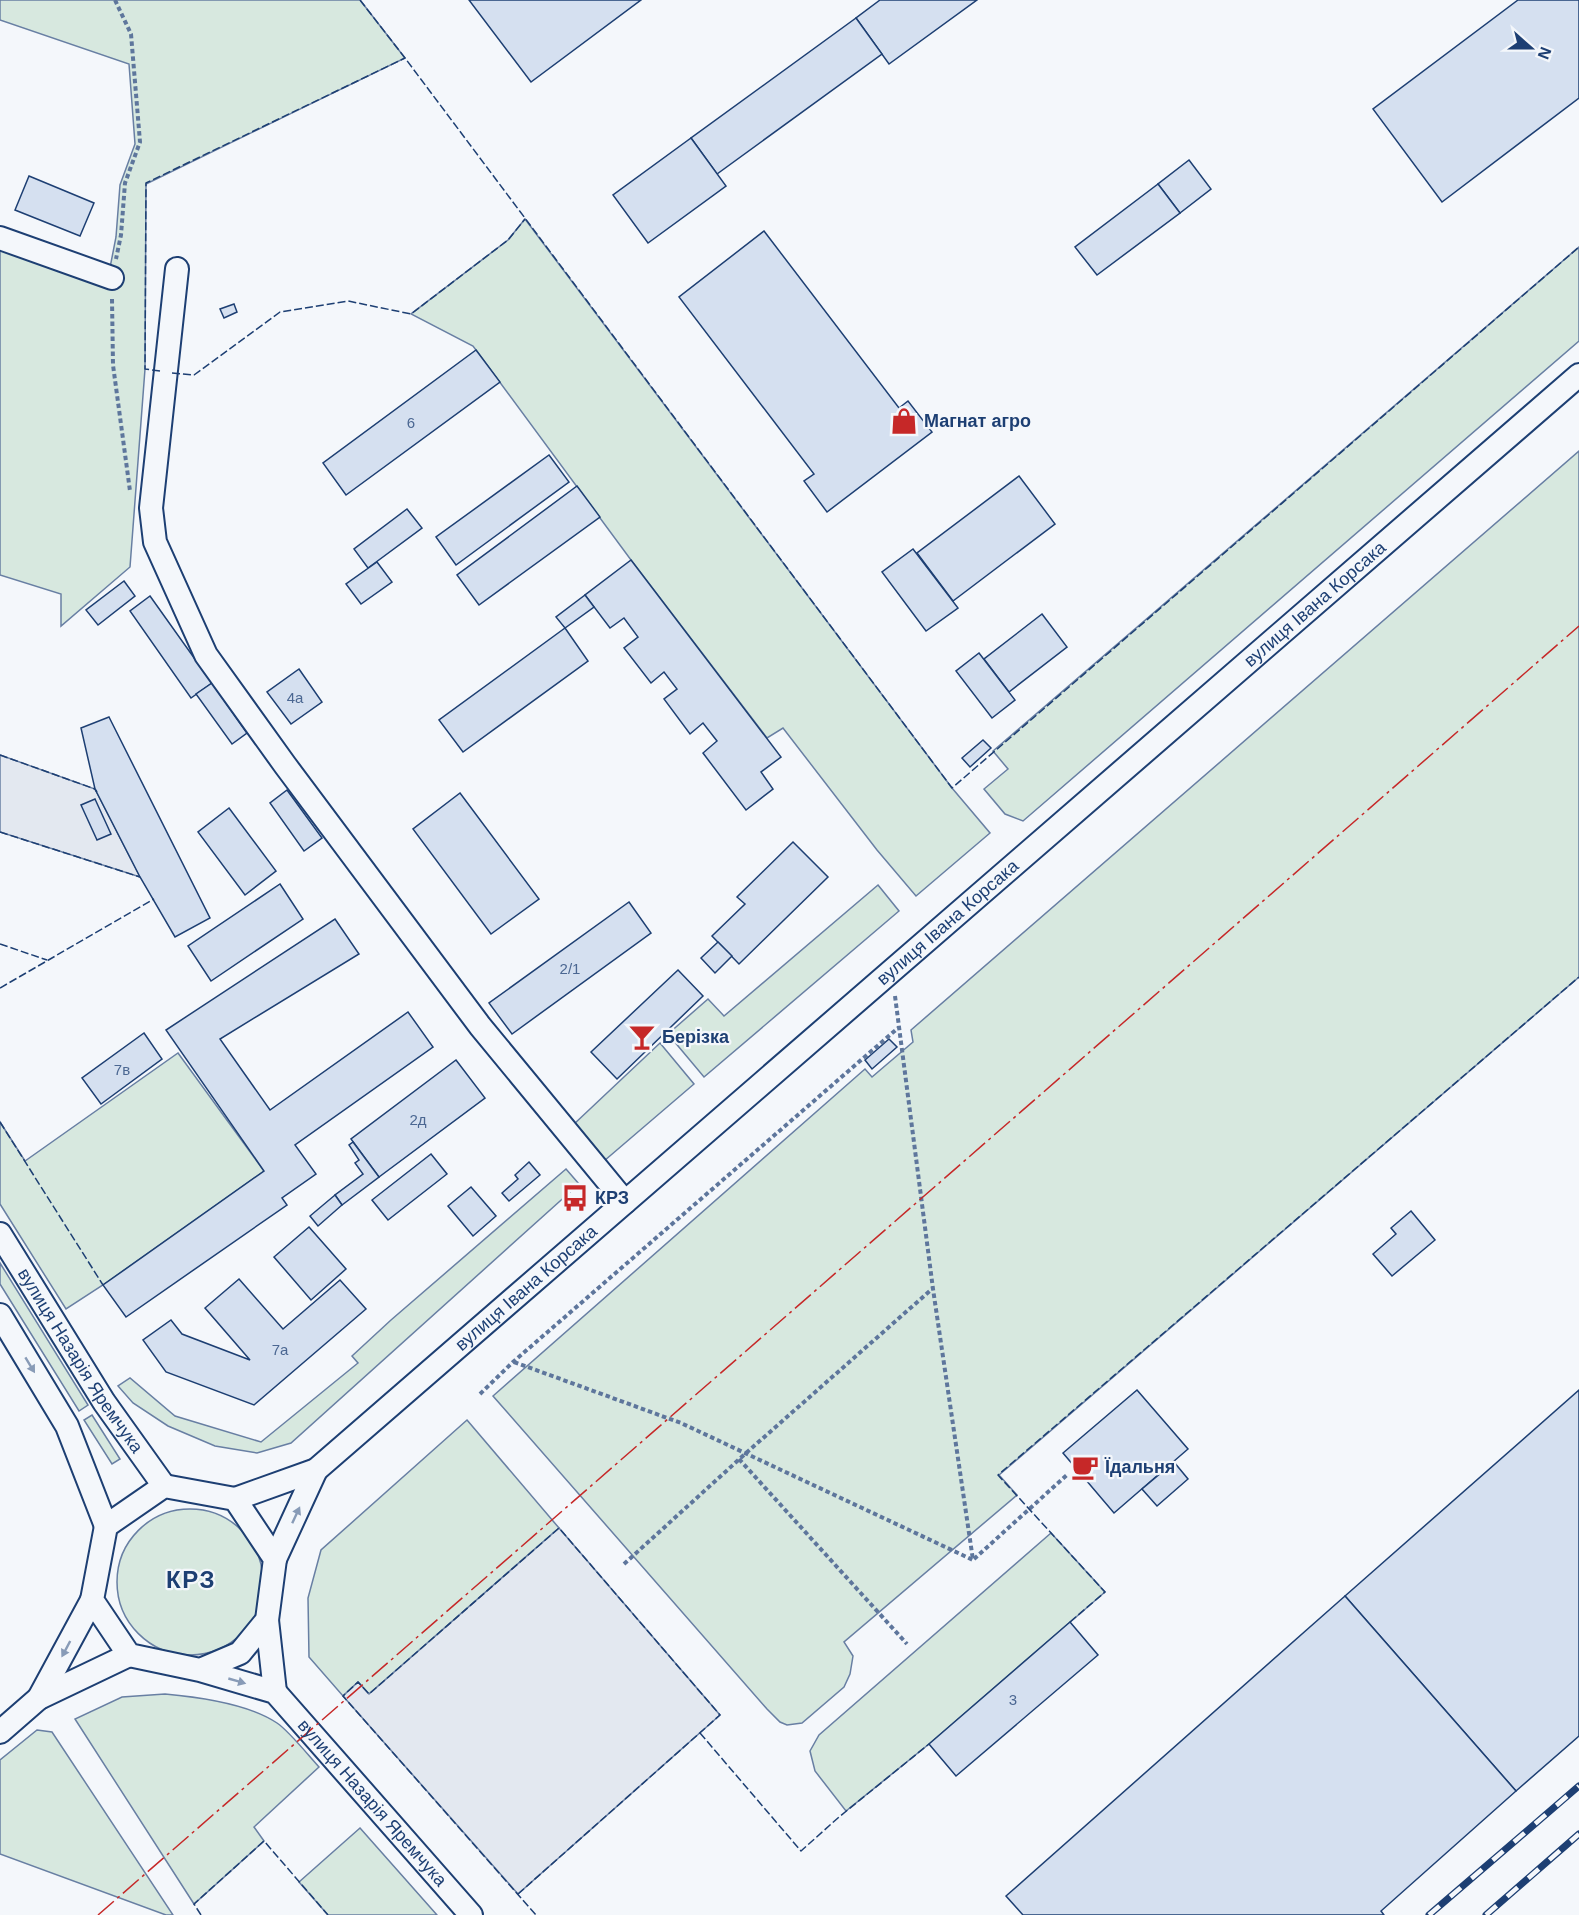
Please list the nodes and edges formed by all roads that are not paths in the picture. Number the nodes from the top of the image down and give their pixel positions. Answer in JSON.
{"nodes":[{"id":1,"x":0,"y":238,"type":"edge"},
{"id":2,"x":177,"y":269,"type":"dead end"},
{"id":3,"x":112,"y":278,"type":"dead end"},
{"id":4,"x":1579,"y":375,"type":"edge"},
{"id":5,"x":625,"y":1202,"type":"junction"},
{"id":6,"x":0,"y":1234,"type":"edge"},
{"id":7,"x":0,"y":1315,"type":"edge"},
{"id":8,"x":316,"y":1470,"type":"junction"},
{"id":9,"x":164,"y":1486,"type":"junction"},
{"id":10,"x":235,"y":1499,"type":"junction"},
{"id":11,"x":106,"y":1526,"type":"junction"},
{"id":12,"x":276,"y":1559,"type":"junction"},
{"id":13,"x":92,"y":1600,"type":"junction"},
{"id":14,"x":267,"y":1620,"type":"junction"},
{"id":15,"x":129,"y":1655,"type":"junction"},
{"id":16,"x":200,"y":1670,"type":"junction"},
{"id":17,"x":275,"y":1692,"type":"junction"},
{"id":18,"x":39,"y":1698,"type":"junction"},
{"id":19,"x":0,"y":1732,"type":"edge"},
{"id":20,"x":471,"y":1915,"type":"edge"}],
"edges":[{"from":1,"to":3,"type":"street"},
{"from":2,"to":5,"type":"street"},
{"from":4,"to":5,"type":"street","name":"вулиця Івана Корсака"},
{"from":5,"to":8,"type":"street","name":"вулиця Івана Корсака"},
{"from":6,"to":9,"type":"street","name":"вулиця Назарія Яремчука"},
{"from":7,"to":11,"type":"street","one_way":true},
{"from":8,"to":10,"type":"street"},
{"from":12,"to":8,"type":"street","one_way":true},
{"from":9,"to":10,"type":"street"},
{"from":9,"to":11,"type":"street"},
{"from":10,"to":12,"type":"street"},
{"from":11,"to":13,"type":"street"},
{"from":12,"to":14,"type":"street"},
{"from":13,"to":15,"type":"street"},
{"from":13,"to":18,"type":"street","one_way":true},
{"from":14,"to":16,"type":"street"},
{"from":14,"to":17,"type":"street"},
{"from":15,"to":16,"type":"street"},
{"from":15,"to":18,"type":"street"},
{"from":16,"to":17,"type":"street","one_way":true},
{"from":17,"to":20,"type":"street","name":"вулиця Назарія Яремчука"},
{"from":18,"to":19,"type":"street"}]}
